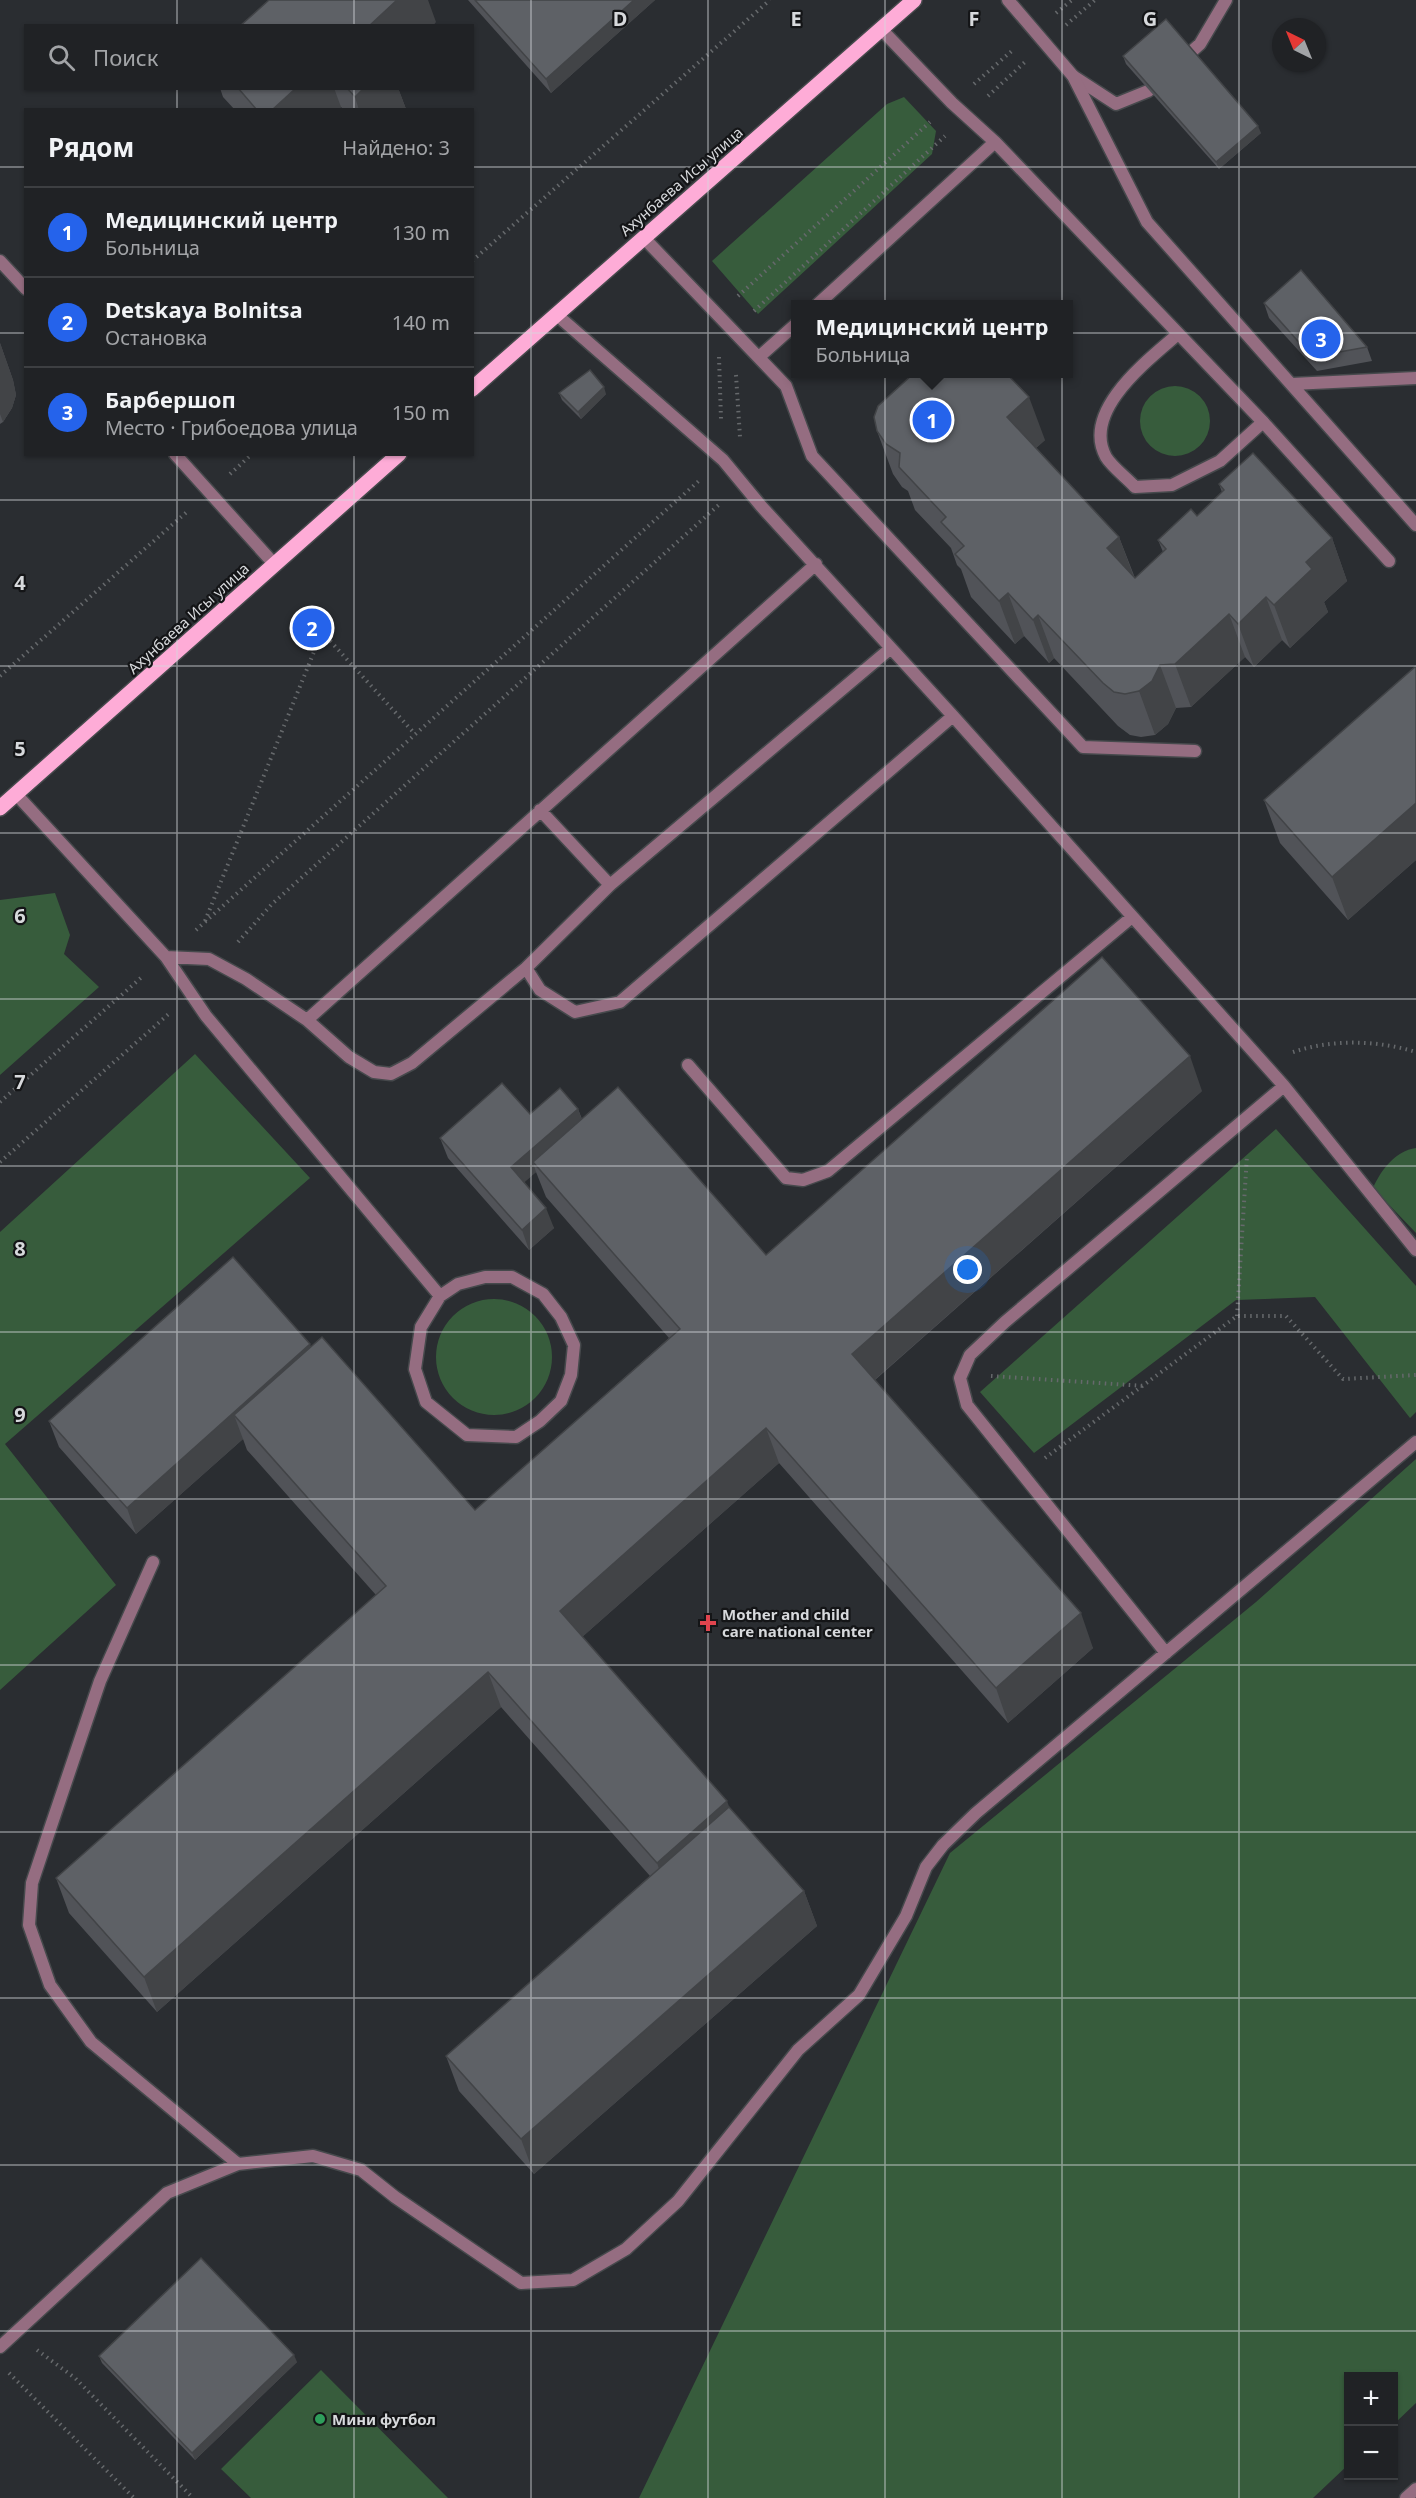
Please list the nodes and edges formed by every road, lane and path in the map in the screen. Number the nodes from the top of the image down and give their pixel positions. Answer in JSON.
{"nodes":[{"id":1,"x":770,"y":0,"type":"edge"},
{"id":2,"x":914,"y":0,"type":"edge"},
{"id":3,"x":1008,"y":0,"type":"edge"},
{"id":4,"x":1072,"y":0,"type":"edge"},
{"id":5,"x":1095,"y":0,"type":"edge"},
{"id":6,"x":1226,"y":0,"type":"edge"},
{"id":7,"x":881,"y":29,"type":"junction"},
{"id":8,"x":1035,"y":32,"type":"junction"},
{"id":9,"x":1046,"y":43,"type":"junction"},
{"id":10,"x":1073,"y":76,"type":"junction"},
{"id":11,"x":952,"y":103,"type":"junction"},
{"id":12,"x":967,"y":116,"type":"junction"},
{"id":13,"x":995,"y":142,"type":"junction"},
{"id":14,"x":644,"y":238,"type":"junction"},
{"id":15,"x":474,"y":259,"type":"edge"},
{"id":16,"x":0,"y":261,"type":"edge"},
{"id":17,"x":24,"y":287,"type":"edge"},
{"id":18,"x":822,"y":300,"type":"edge"},
{"id":19,"x":717,"y":314,"type":"junction"},
{"id":20,"x":557,"y":315,"type":"junction"},
{"id":21,"x":791,"y":328,"type":"edge"},
{"id":22,"x":733,"y":331,"type":"junction"},
{"id":23,"x":1178,"y":334,"type":"junction"},
{"id":24,"x":759,"y":357,"type":"junction"},
{"id":25,"x":1416,"y":378,"type":"edge"},
{"id":26,"x":1292,"y":384,"type":"junction"},
{"id":27,"x":474,"y":387,"type":"edge"},
{"id":28,"x":1263,"y":422,"type":"junction"},
{"id":29,"x":177,"y":456,"type":"edge"},
{"id":30,"x":250,"y":456,"type":"edge"},
{"id":31,"x":397,"y":456,"type":"edge"},
{"id":32,"x":723,"y":460,"type":"junction"},
{"id":33,"x":743,"y":484,"type":"junction"},
{"id":34,"x":209,"y":492,"type":"junction"},
{"id":35,"x":1416,"y":525,"type":"edge"},
{"id":36,"x":1389,"y":561,"type":"dead end"},
{"id":37,"x":816,"y":564,"type":"junction"},
{"id":38,"x":275,"y":565,"type":"junction"},
{"id":39,"x":891,"y":648,"type":"junction"},
{"id":40,"x":0,"y":676,"type":"edge"},
{"id":41,"x":953,"y":716,"type":"junction"},
{"id":42,"x":415,"y":734,"type":"junction"},
{"id":43,"x":1195,"y":751,"type":"dead end"},
{"id":44,"x":16,"y":794,"type":"junction"},
{"id":45,"x":0,"y":808,"type":"edge"},
{"id":46,"x":540,"y":810,"type":"junction"},
{"id":47,"x":610,"y":885,"type":"junction"},
{"id":48,"x":1132,"y":917,"type":"junction"},
{"id":49,"x":205,"y":922,"type":"junction"},
{"id":50,"x":166,"y":957,"type":"junction"},
{"id":51,"x":218,"y":964,"type":"junction"},
{"id":52,"x":526,"y":968,"type":"junction"},
{"id":53,"x":191,"y":994,"type":"junction"},
{"id":54,"x":307,"y":1020,"type":"junction"},
{"id":55,"x":1416,"y":1052,"type":"edge"},
{"id":56,"x":1263,"y":1063,"type":"junction"},
{"id":57,"x":688,"y":1065,"type":"dead end"},
{"id":58,"x":1284,"y":1086,"type":"junction"},
{"id":59,"x":0,"y":1102,"type":"edge"},
{"id":60,"x":1247,"y":1152,"type":"dead end"},
{"id":61,"x":0,"y":1162,"type":"edge"},
{"id":62,"x":1416,"y":1250,"type":"edge"},
{"id":63,"x":440,"y":1296,"type":"junction"},
{"id":64,"x":1237,"y":1316,"type":"junction"},
{"id":65,"x":1416,"y":1375,"type":"edge"},
{"id":66,"x":981,"y":1376,"type":"dead end"},
{"id":67,"x":1146,"y":1386,"type":"junction"},
{"id":68,"x":1416,"y":1442,"type":"edge"},
{"id":69,"x":1045,"y":1458,"type":"dead end"},
{"id":70,"x":153,"y":1562,"type":"dead end"},
{"id":71,"x":1166,"y":1653,"type":"junction"},
{"id":72,"x":238,"y":2164,"type":"junction"},
{"id":73,"x":14,"y":2334,"type":"junction"},
{"id":74,"x":0,"y":2347,"type":"edge"},
{"id":75,"x":0,"y":2364,"type":"edge"},
{"id":76,"x":1416,"y":2489,"type":"edge"},
{"id":77,"x":134,"y":2498,"type":"edge"},
{"id":78,"x":193,"y":2498,"type":"edge"},
{"id":79,"x":1406,"y":2498,"type":"edge"}],
"edges":[{"from":1,"to":15,"type":"path"},
{"from":2,"to":7,"type":"main road","name":"Ахунбаева Исы улица"},
{"from":3,"to":8,"type":"street"},
{"from":4,"to":8,"type":"path"},
{"from":5,"to":9,"type":"path"},
{"from":6,"to":10,"type":"street"},
{"from":7,"to":11,"type":"street"},
{"from":7,"to":14,"type":"main road","name":"Ахунбаева Исы улица"},
{"from":8,"to":9,"type":"street"},
{"from":8,"to":11,"type":"path"},
{"from":9,"to":10,"type":"street"},
{"from":9,"to":12,"type":"path"},
{"from":10,"to":26,"type":"street"},
{"from":11,"to":12,"type":"street"},
{"from":11,"to":19,"type":"path"},
{"from":12,"to":13,"type":"street"},
{"from":12,"to":22,"type":"path"},
{"from":13,"to":18,"type":"street"},
{"from":13,"to":23,"type":"street"},
{"from":14,"to":19,"type":"street"},
{"from":14,"to":20,"type":"main road","name":"Ахунбаева Исы улица"},
{"from":16,"to":17,"type":"street"},
{"from":19,"to":22,"type":"street"},
{"from":19,"to":32,"type":"path"},
{"from":20,"to":27,"type":"main road","name":"Ахунбаева Исы улица"},
{"from":20,"to":32,"type":"street"},
{"from":21,"to":24,"type":"street"},
{"from":22,"to":24,"type":"street"},
{"from":22,"to":33,"type":"path"},
{"from":23,"to":28,"type":"street"},
{"from":23,"to":28,"type":"street"},
{"from":24,"to":43,"type":"street"},
{"from":25,"to":26,"type":"street"},
{"from":26,"to":35,"type":"street"},
{"from":28,"to":36,"type":"street"},
{"from":29,"to":34,"type":"street"},
{"from":30,"to":34,"type":"path"},
{"from":31,"to":38,"type":"main road","name":"Ахунбаева Исы улица"},
{"from":32,"to":33,"type":"street"},
{"from":32,"to":42,"type":"path"},
{"from":33,"to":37,"type":"street"},
{"from":33,"to":51,"type":"path"},
{"from":34,"to":38,"type":"street"},
{"from":34,"to":40,"type":"path"},
{"from":37,"to":39,"type":"street"},
{"from":37,"to":46,"type":"street"},
{"from":38,"to":44,"type":"main road","name":"Ахунбаева Исы улица"},
{"from":39,"to":41,"type":"street"},
{"from":39,"to":47,"type":"street"},
{"from":41,"to":48,"type":"street"},
{"from":41,"to":52,"type":"street"},
{"from":42,"to":49,"type":"path"},
{"from":42,"to":49,"type":"path"},
{"from":44,"to":45,"type":"main road","name":"Ахунбаева Исы улица"},
{"from":44,"to":50,"type":"street"},
{"from":46,"to":47,"type":"street"},
{"from":46,"to":54,"type":"street"},
{"from":47,"to":52,"type":"street"},
{"from":48,"to":56,"type":"street"},
{"from":48,"to":57,"type":"street"},
{"from":49,"to":50,"type":"path"},
{"from":50,"to":51,"type":"street"},
{"from":50,"to":53,"type":"street"},
{"from":50,"to":59,"type":"path"},
{"from":51,"to":54,"type":"street"},
{"from":52,"to":54,"type":"street"},
{"from":53,"to":61,"type":"path"},
{"from":53,"to":63,"type":"street"},
{"from":55,"to":56,"type":"path"},
{"from":56,"to":58,"type":"street"},
{"from":58,"to":62,"type":"street"},
{"from":58,"to":71,"type":"street"},
{"from":60,"to":64,"type":"path"},
{"from":63,"to":63,"type":"street"},
{"from":64,"to":65,"type":"path"},
{"from":64,"to":67,"type":"path"},
{"from":66,"to":67,"type":"path"},
{"from":67,"to":69,"type":"path"},
{"from":68,"to":71,"type":"street"},
{"from":70,"to":72,"type":"street"},
{"from":71,"to":72,"type":"street"},
{"from":72,"to":73,"type":"street"},
{"from":73,"to":74,"type":"street"},
{"from":73,"to":78,"type":"path"},
{"from":75,"to":77,"type":"path"},
{"from":76,"to":79,"type":"street"}]}
